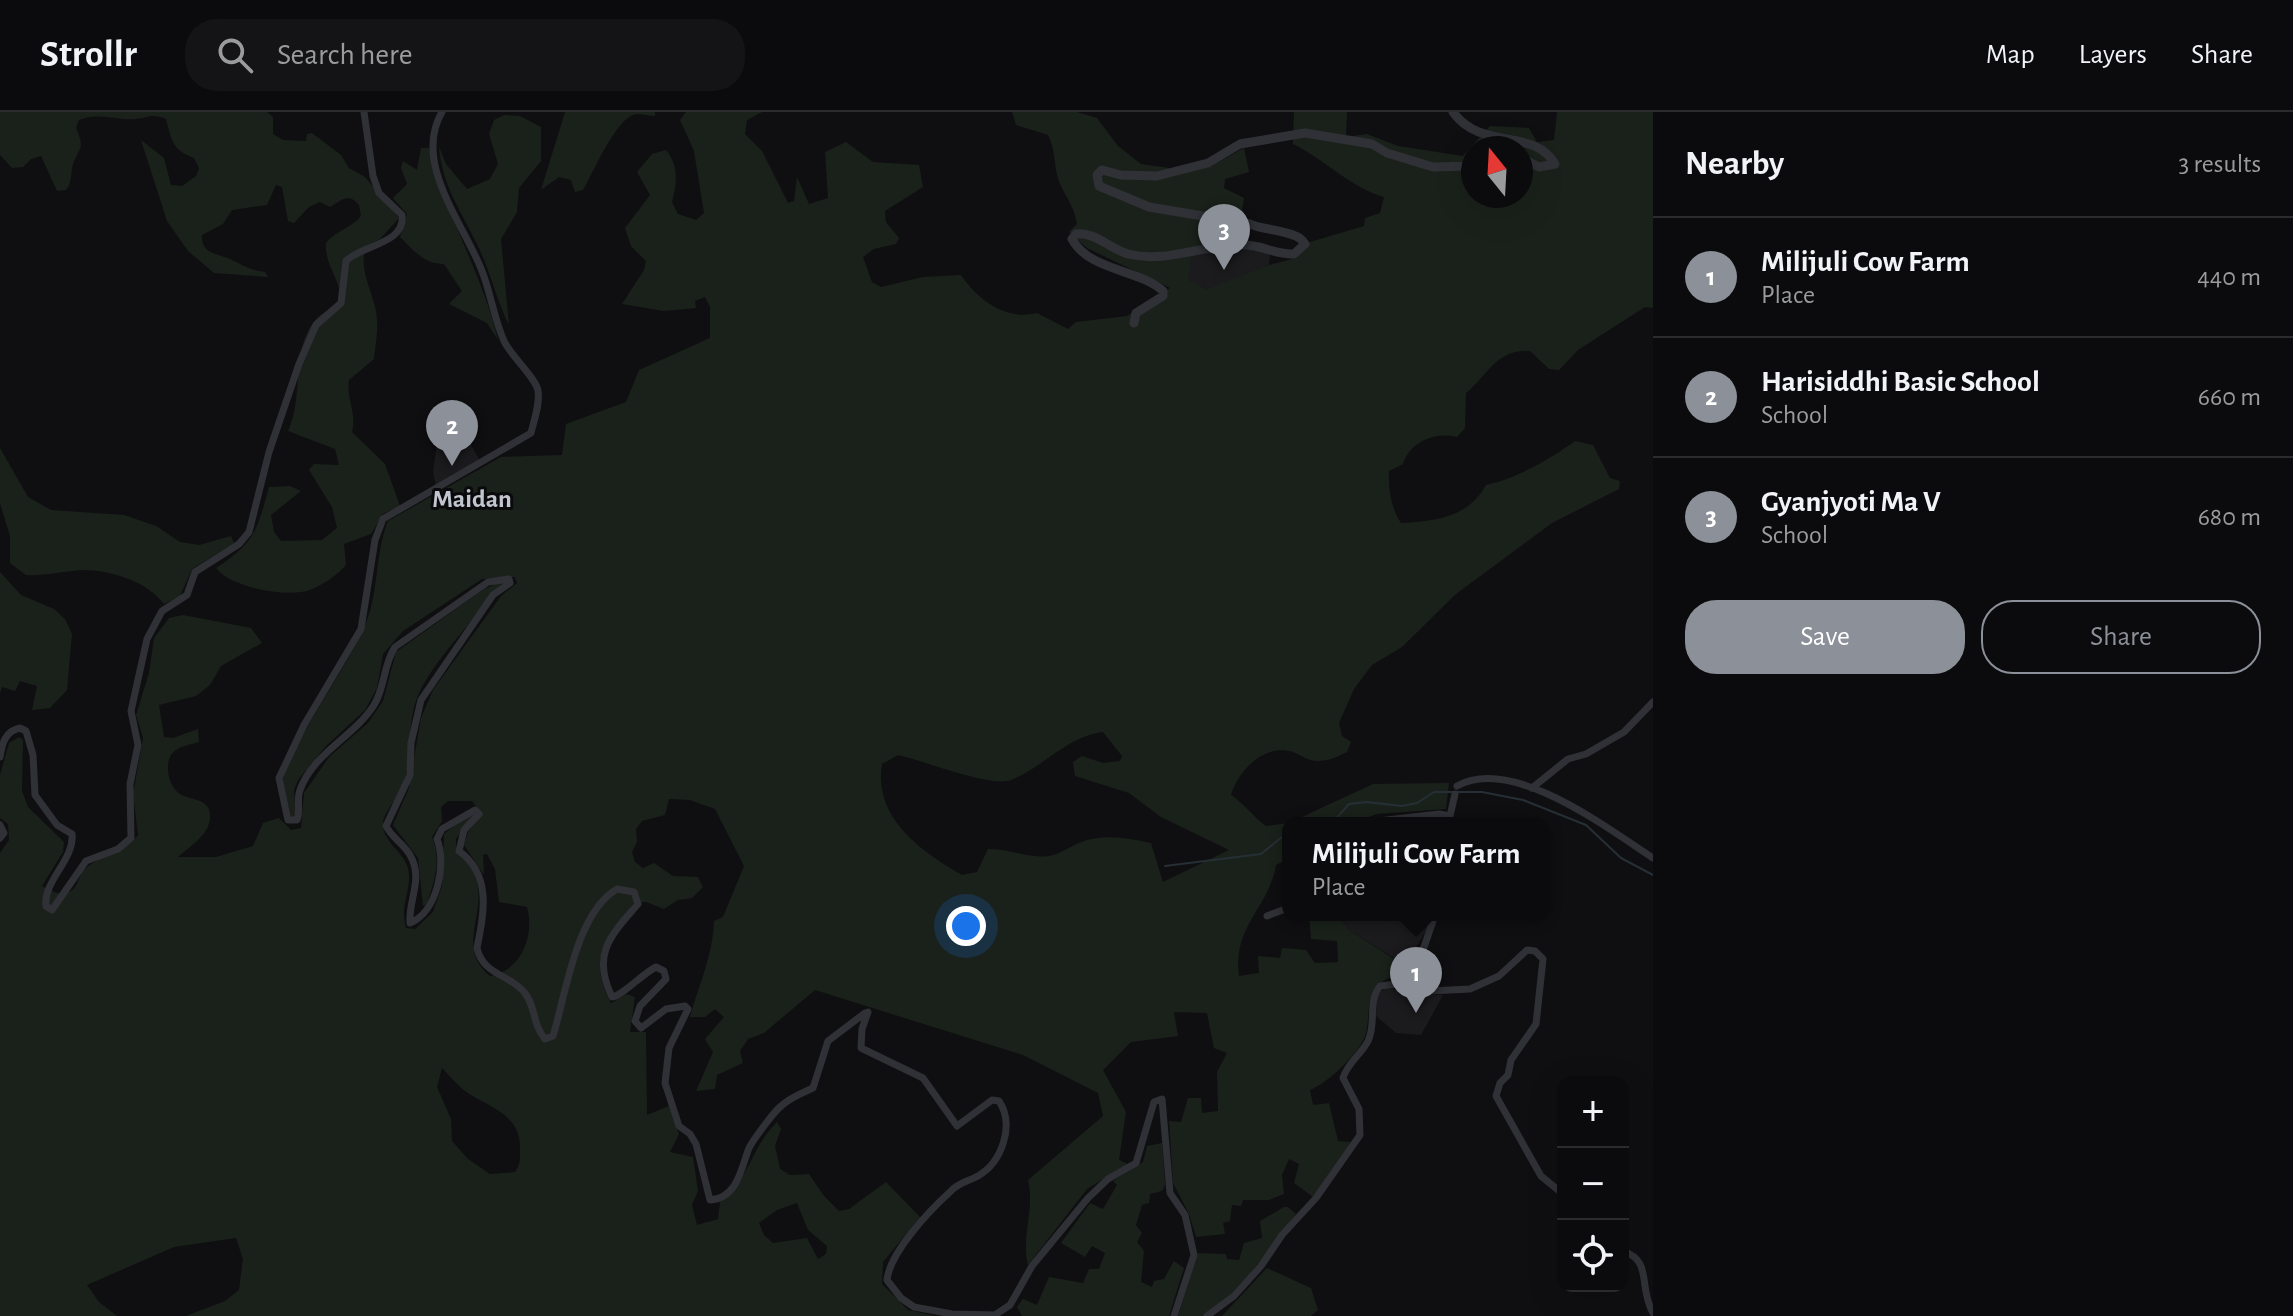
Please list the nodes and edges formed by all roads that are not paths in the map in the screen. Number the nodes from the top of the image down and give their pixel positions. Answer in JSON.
{"nodes":[{"id":1,"x":442,"y":112,"type":"edge"},
{"id":2,"x":1453,"y":112,"type":"edge"},
{"id":3,"x":362,"y":114,"type":"edge"},
{"id":4,"x":1481,"y":136,"type":"edge"},
{"id":5,"x":1533,"y":146,"type":"edge"},
{"id":6,"x":1533,"y":164,"type":"edge"},
{"id":7,"x":1461,"y":166,"type":"edge"},
{"id":8,"x":1134,"y":323,"type":"dead end"},
{"id":9,"x":1653,"y":702,"type":"edge"},
{"id":10,"x":0,"y":757,"type":"edge"},
{"id":11,"x":1532,"y":788,"type":"junction"},
{"id":12,"x":1451,"y":817,"type":"edge"},
{"id":13,"x":0,"y":825,"type":"edge"},
{"id":14,"x":0,"y":838,"type":"edge"},
{"id":15,"x":1653,"y":858,"type":"edge"},
{"id":16,"x":1282,"y":910,"type":"edge"},
{"id":17,"x":1267,"y":916,"type":"dead end"},
{"id":18,"x":1433,"y":921,"type":"edge"},
{"id":19,"x":1399,"y":987,"type":"junction"},
{"id":20,"x":1557,"y":1189,"type":"edge"},
{"id":21,"x":1629,"y":1254,"type":"edge"},
{"id":22,"x":1653,"y":1313,"type":"edge"},
{"id":23,"x":1174,"y":1316,"type":"edge"},
{"id":24,"x":1207,"y":1316,"type":"edge"}],
"edges":[{"from":1,"to":23,"type":"street"},
{"from":2,"to":4,"type":"street"},
{"from":3,"to":10,"type":"street"},
{"from":5,"to":6,"type":"street"},
{"from":7,"to":8,"type":"street"},
{"from":9,"to":11,"type":"street"},
{"from":11,"to":12,"type":"street"},
{"from":11,"to":15,"type":"street"},
{"from":13,"to":14,"type":"street"},
{"from":16,"to":17,"type":"street"},
{"from":18,"to":19,"type":"street"},
{"from":19,"to":20,"type":"street"},
{"from":19,"to":24,"type":"street"},
{"from":21,"to":22,"type":"street"}]}
